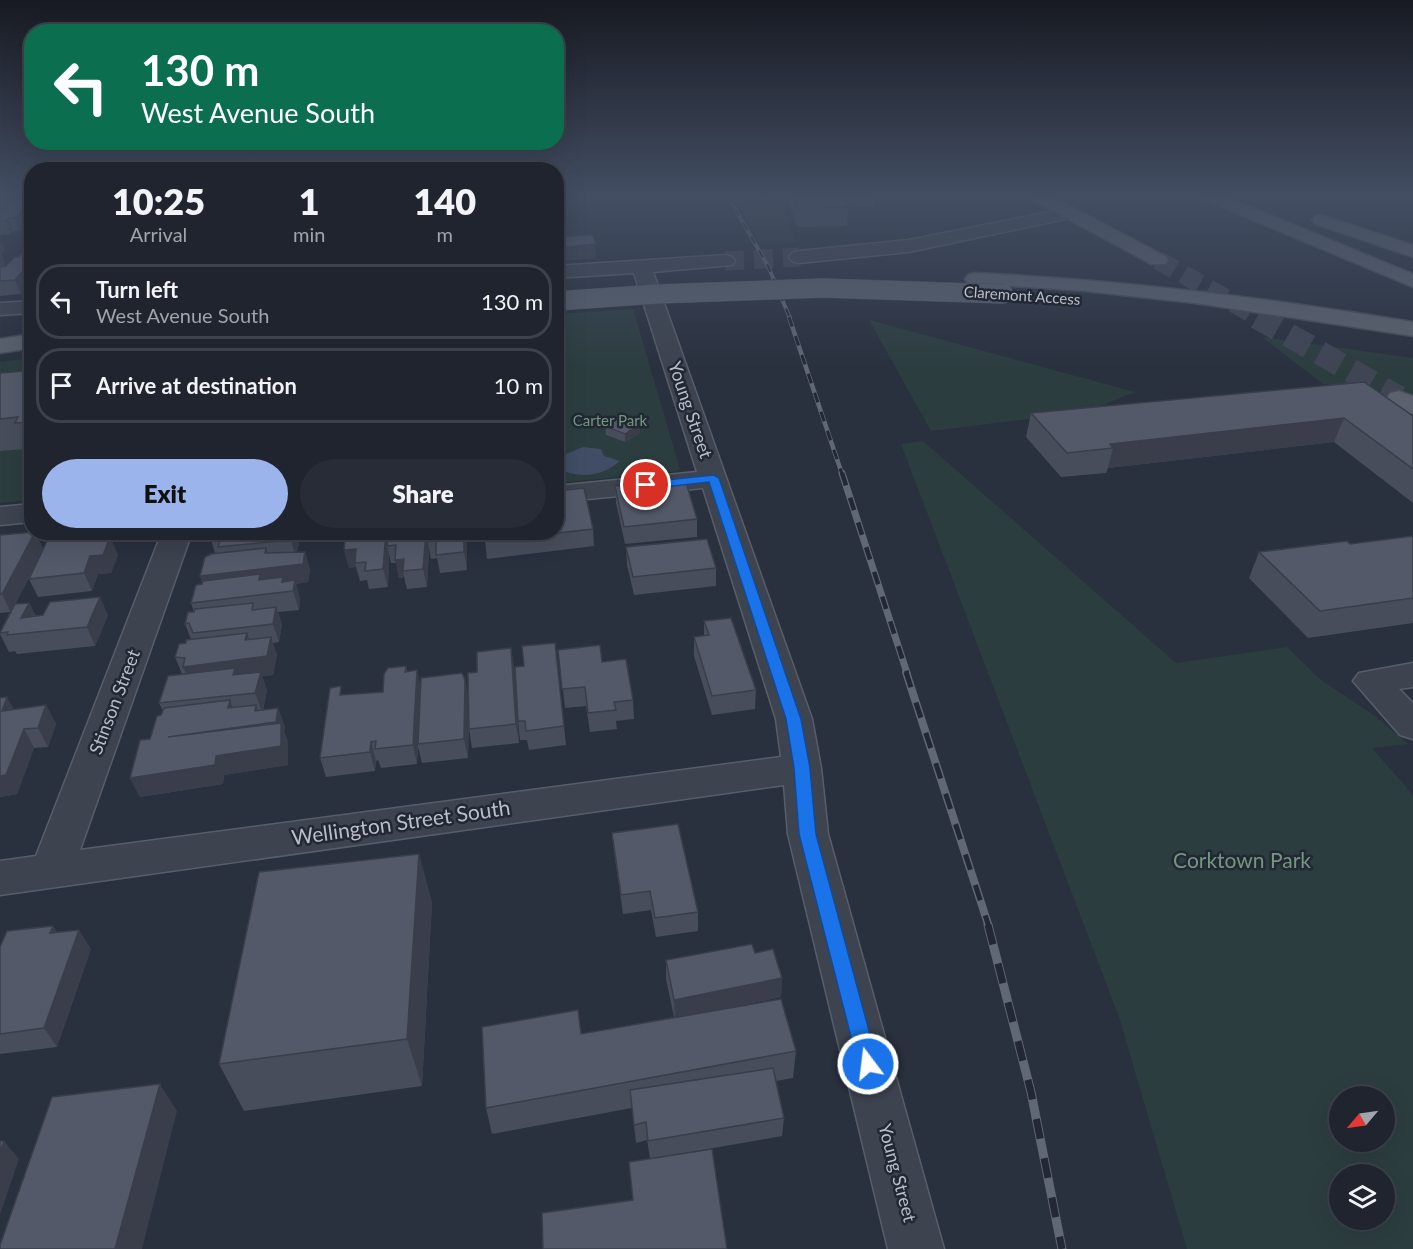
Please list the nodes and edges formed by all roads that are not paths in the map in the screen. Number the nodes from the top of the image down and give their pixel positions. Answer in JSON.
{"nodes":[{"id":1,"x":836,"y":253,"type":"edge"},
{"id":2,"x":1145,"y":253,"type":"edge"},
{"id":3,"x":1350,"y":253,"type":"edge"},
{"id":4,"x":1355,"y":253,"type":"edge"},
{"id":5,"x":799,"y":257,"type":"tunnel mouth"},
{"id":6,"x":1158,"y":260,"type":"tunnel mouth"},
{"id":7,"x":725,"y":261,"type":"tunnel mouth"},
{"id":8,"x":642,"y":267,"type":"junction"},
{"id":9,"x":564,"y":272,"type":"edge"},
{"id":10,"x":1413,"y":273,"type":"edge"},
{"id":11,"x":1413,"y":281,"type":"edge"},
{"id":12,"x":564,"y":288,"type":"edge"},
{"id":13,"x":564,"y":300,"type":"edge"},
{"id":14,"x":24,"y":308,"type":"edge"},
{"id":15,"x":0,"y":309,"type":"edge"},
{"id":16,"x":24,"y":324,"type":"edge"},
{"id":17,"x":0,"y":326,"type":"edge"},
{"id":18,"x":1413,"y":329,"type":"edge"},
{"id":19,"x":24,"y":342,"type":"edge"},
{"id":20,"x":1413,"y":344,"type":"edge"},
{"id":21,"x":0,"y":346,"type":"edge"},
{"id":22,"x":714,"y":478,"type":"junction"},
{"id":23,"x":564,"y":493,"type":"edge"},
{"id":24,"x":24,"y":514,"type":"edge"},
{"id":25,"x":0,"y":516,"type":"edge"},
{"id":26,"x":174,"y":540,"type":"edge"},
{"id":27,"x":1413,"y":675,"type":"edge"},
{"id":28,"x":1413,"y":726,"type":"edge"},
{"id":29,"x":802,"y":768,"type":"junction"},
{"id":30,"x":51,"y":872,"type":"junction"},
{"id":31,"x":0,"y":878,"type":"edge"},
{"id":32,"x":916,"y":1249,"type":"edge"}],
"edges":[{"from":1,"to":5,"type":"street"},
{"from":2,"to":6,"type":"main road"},
{"from":3,"to":11,"type":"main road"},
{"from":4,"to":10,"type":"main road"},
{"from":7,"to":8,"type":"street"},
{"from":8,"to":9,"type":"street"},
{"from":8,"to":22,"type":"street","name":"Young Street"},
{"from":12,"to":18,"type":"main road","name":"Claremont Access"},
{"from":13,"to":20,"type":"main road","name":"Claremont Access","bridge":true},
{"from":14,"to":15,"type":"street"},
{"from":16,"to":17,"type":"main road"},
{"from":19,"to":21,"type":"main road"},
{"from":22,"to":23,"type":"street"},
{"from":22,"to":29,"type":"street","name":"Young Street"},
{"from":24,"to":25,"type":"street"},
{"from":26,"to":30,"type":"street","name":"Stinson Street"},
{"from":27,"to":28,"type":"street"},
{"from":29,"to":30,"type":"street","name":"Wellington Street South"},
{"from":29,"to":32,"type":"street","name":"Young Street"},
{"from":30,"to":31,"type":"street","name":"Wellington Street South"}]}
